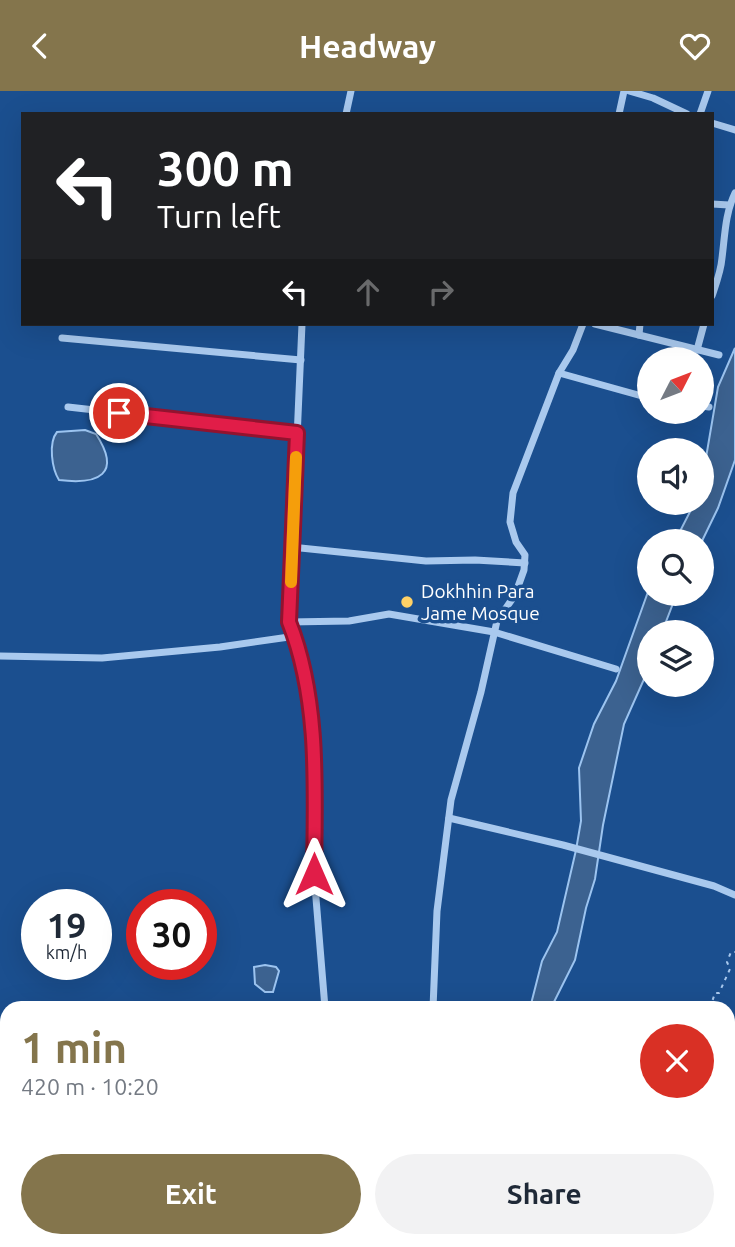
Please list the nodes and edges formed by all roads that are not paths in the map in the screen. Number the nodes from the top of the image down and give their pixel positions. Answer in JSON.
{"nodes":[{"id":1,"x":351,"y":91,"type":"edge"},
{"id":2,"x":626,"y":91,"type":"edge"},
{"id":3,"x":708,"y":91,"type":"edge"},
{"id":4,"x":346,"y":112,"type":"edge"},
{"id":5,"x":620,"y":112,"type":"edge"},
{"id":6,"x":683,"y":112,"type":"edge"},
{"id":7,"x":701,"y":112,"type":"edge"},
{"id":8,"x":714,"y":124,"type":"edge"},
{"id":9,"x":735,"y":129,"type":"edge"},
{"id":10,"x":735,"y":193,"type":"edge"},
{"id":11,"x":714,"y":204,"type":"edge"},
{"id":12,"x":729,"y":205,"type":"junction"},
{"id":13,"x":714,"y":289,"type":"edge"},
{"id":14,"x":302,"y":326,"type":"edge"},
{"id":15,"x":582,"y":326,"type":"edge"},
{"id":16,"x":603,"y":326,"type":"edge"},
{"id":17,"x":640,"y":326,"type":"edge"},
{"id":18,"x":704,"y":326,"type":"edge"},
{"id":19,"x":639,"y":335,"type":"junction"},
{"id":20,"x":62,"y":338,"type":"dead end"},
{"id":21,"x":685,"y":347,"type":"edge"},
{"id":22,"x":698,"y":347,"type":"edge"},
{"id":23,"x":714,"y":354,"type":"edge"},
{"id":24,"x":719,"y":355,"type":"dead end"},
{"id":25,"x":301,"y":360,"type":"junction"},
{"id":26,"x":559,"y":373,"type":"junction"},
{"id":27,"x":637,"y":395,"type":"edge"},
{"id":28,"x":68,"y":407,"type":"dead end"},
{"id":29,"x":297,"y":433,"type":"junction"},
{"id":30,"x":291,"y":547,"type":"junction"},
{"id":31,"x":524,"y":563,"type":"junction"},
{"id":32,"x":289,"y":622,"type":"junction"},
{"id":33,"x":494,"y":632,"type":"junction"},
{"id":34,"x":296,"y":636,"type":"junction"},
{"id":35,"x":0,"y":656,"type":"edge"},
{"id":36,"x":616,"y":669,"type":"dead end"},
{"id":37,"x":449,"y":818,"type":"junction"},
{"id":38,"x":735,"y":895,"type":"edge"},
{"id":39,"x":324,"y":1001,"type":"edge"},
{"id":40,"x":433,"y":1001,"type":"edge"}],
"edges":[{"from":1,"to":4,"type":"street"},
{"from":2,"to":5,"type":"street"},
{"from":2,"to":6,"type":"street"},
{"from":3,"to":7,"type":"street"},
{"from":8,"to":9,"type":"street"},
{"from":10,"to":12,"type":"street"},
{"from":11,"to":12,"type":"street"},
{"from":12,"to":13,"type":"street"},
{"from":14,"to":25,"type":"street"},
{"from":15,"to":26,"type":"street"},
{"from":16,"to":19,"type":"street"},
{"from":17,"to":19,"type":"street"},
{"from":18,"to":22,"type":"street"},
{"from":19,"to":21,"type":"street"},
{"from":20,"to":25,"type":"street"},
{"from":23,"to":24,"type":"street"},
{"from":25,"to":29,"type":"street"},
{"from":26,"to":27,"type":"street"},
{"from":26,"to":31,"type":"street"},
{"from":28,"to":29,"type":"street"},
{"from":29,"to":30,"type":"street"},
{"from":30,"to":31,"type":"street"},
{"from":30,"to":32,"type":"street"},
{"from":31,"to":33,"type":"street"},
{"from":32,"to":33,"type":"street"},
{"from":32,"to":34,"type":"street"},
{"from":33,"to":36,"type":"street"},
{"from":33,"to":37,"type":"street"},
{"from":34,"to":35,"type":"street"},
{"from":34,"to":39,"type":"street"},
{"from":37,"to":38,"type":"street"},
{"from":37,"to":40,"type":"street"}]}
